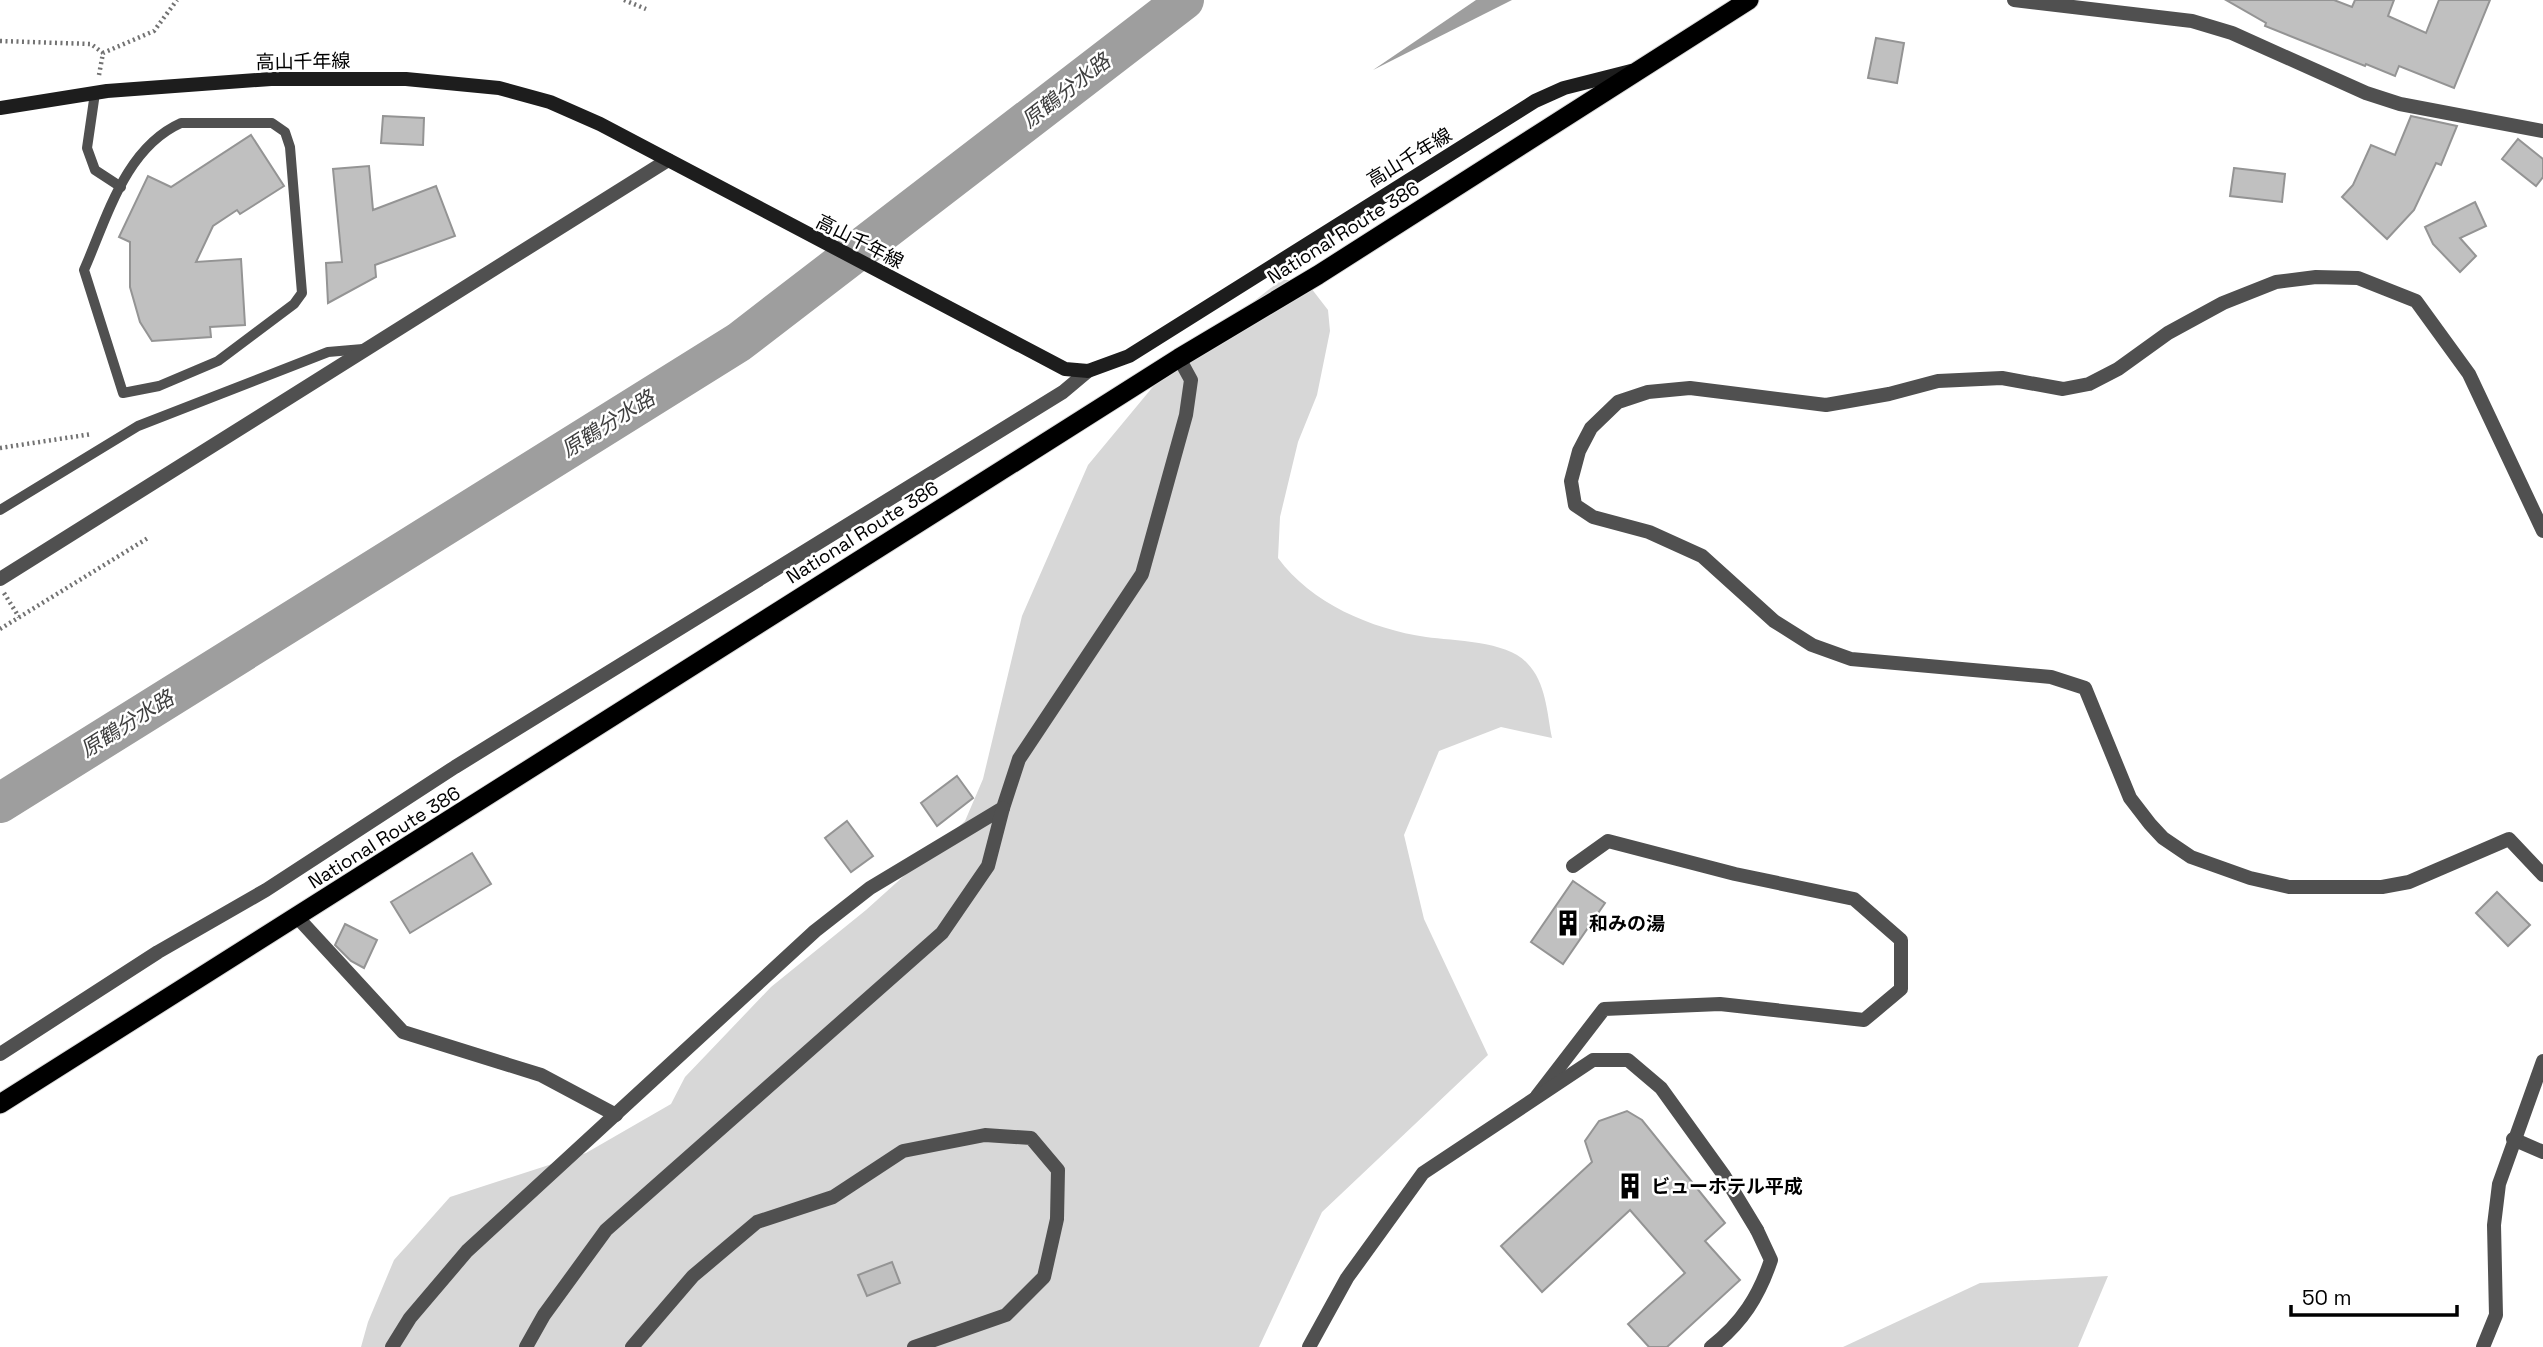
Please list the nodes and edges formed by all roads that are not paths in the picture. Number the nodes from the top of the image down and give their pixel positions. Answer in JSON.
{"nodes":[{"id":1,"x":1749,"y":0,"type":"edge"},
{"id":2,"x":2014,"y":0,"type":"edge"},
{"id":3,"x":1635,"y":70,"type":"junction"},
{"id":4,"x":95,"y":93,"type":"junction"},
{"id":5,"x":0,"y":108,"type":"edge"},
{"id":6,"x":2543,"y":131,"type":"edge"},
{"id":7,"x":668,"y":160,"type":"junction"},
{"id":8,"x":121,"y":187,"type":"junction"},
{"id":9,"x":363,"y":349,"type":"junction"},
{"id":10,"x":1179,"y":358,"type":"junction"},
{"id":11,"x":1088,"y":371,"type":"junction"},
{"id":12,"x":0,"y":510,"type":"edge"},
{"id":13,"x":2543,"y":531,"type":"edge"},
{"id":14,"x":0,"y":579,"type":"edge"},
{"id":15,"x":1003,"y":808,"type":"junction"},
{"id":16,"x":1573,"y":866,"type":"dead end"},
{"id":17,"x":2543,"y":875,"type":"edge"},
{"id":18,"x":298,"y":918,"type":"junction"},
{"id":19,"x":0,"y":1054,"type":"edge"},
{"id":20,"x":2543,"y":1061,"type":"edge"},
{"id":21,"x":1536,"y":1098,"type":"junction"},
{"id":22,"x":0,"y":1104,"type":"edge"},
{"id":23,"x":616,"y":1115,"type":"junction"},
{"id":24,"x":2513,"y":1139,"type":"junction"},
{"id":25,"x":2543,"y":1152,"type":"edge"},
{"id":26,"x":392,"y":1347,"type":"edge"},
{"id":27,"x":526,"y":1347,"type":"edge"},
{"id":28,"x":632,"y":1347,"type":"edge"},
{"id":29,"x":914,"y":1347,"type":"edge"},
{"id":30,"x":1309,"y":1347,"type":"edge"},
{"id":31,"x":1711,"y":1347,"type":"edge"},
{"id":32,"x":2483,"y":1347,"type":"edge"}],
"edges":[{"from":1,"to":3,"type":"highway","name":"National Route 386"},
{"from":2,"to":6,"type":"street"},
{"from":3,"to":10,"type":"highway","name":"National Route 386"},
{"from":3,"to":11,"type":"main road","name":"高山千年線"},
{"from":4,"to":5,"type":"main road","name":"高山千年線"},
{"from":4,"to":7,"type":"main road","name":"高山千年線"},
{"from":4,"to":8,"type":"lane"},
{"from":7,"to":9,"type":"street"},
{"from":7,"to":11,"type":"main road","name":"高山千年線"},
{"from":8,"to":8,"type":"lane"},
{"from":9,"to":12,"type":"lane"},
{"from":9,"to":14,"type":"street"},
{"from":10,"to":15,"type":"street"},
{"from":10,"to":18,"type":"highway","name":"National Route 386"},
{"from":11,"to":19,"type":"street"},
{"from":13,"to":17,"type":"street"},
{"from":15,"to":23,"type":"street"},
{"from":15,"to":27,"type":"street"},
{"from":16,"to":21,"type":"street"},
{"from":18,"to":22,"type":"highway","name":"National Route 386"},
{"from":18,"to":23,"type":"street"},
{"from":20,"to":24,"type":"street"},
{"from":21,"to":30,"type":"street"},
{"from":21,"to":31,"type":"street"},
{"from":23,"to":26,"type":"street"},
{"from":24,"to":25,"type":"street"},
{"from":24,"to":32,"type":"street"},
{"from":28,"to":29,"type":"street"}]}
